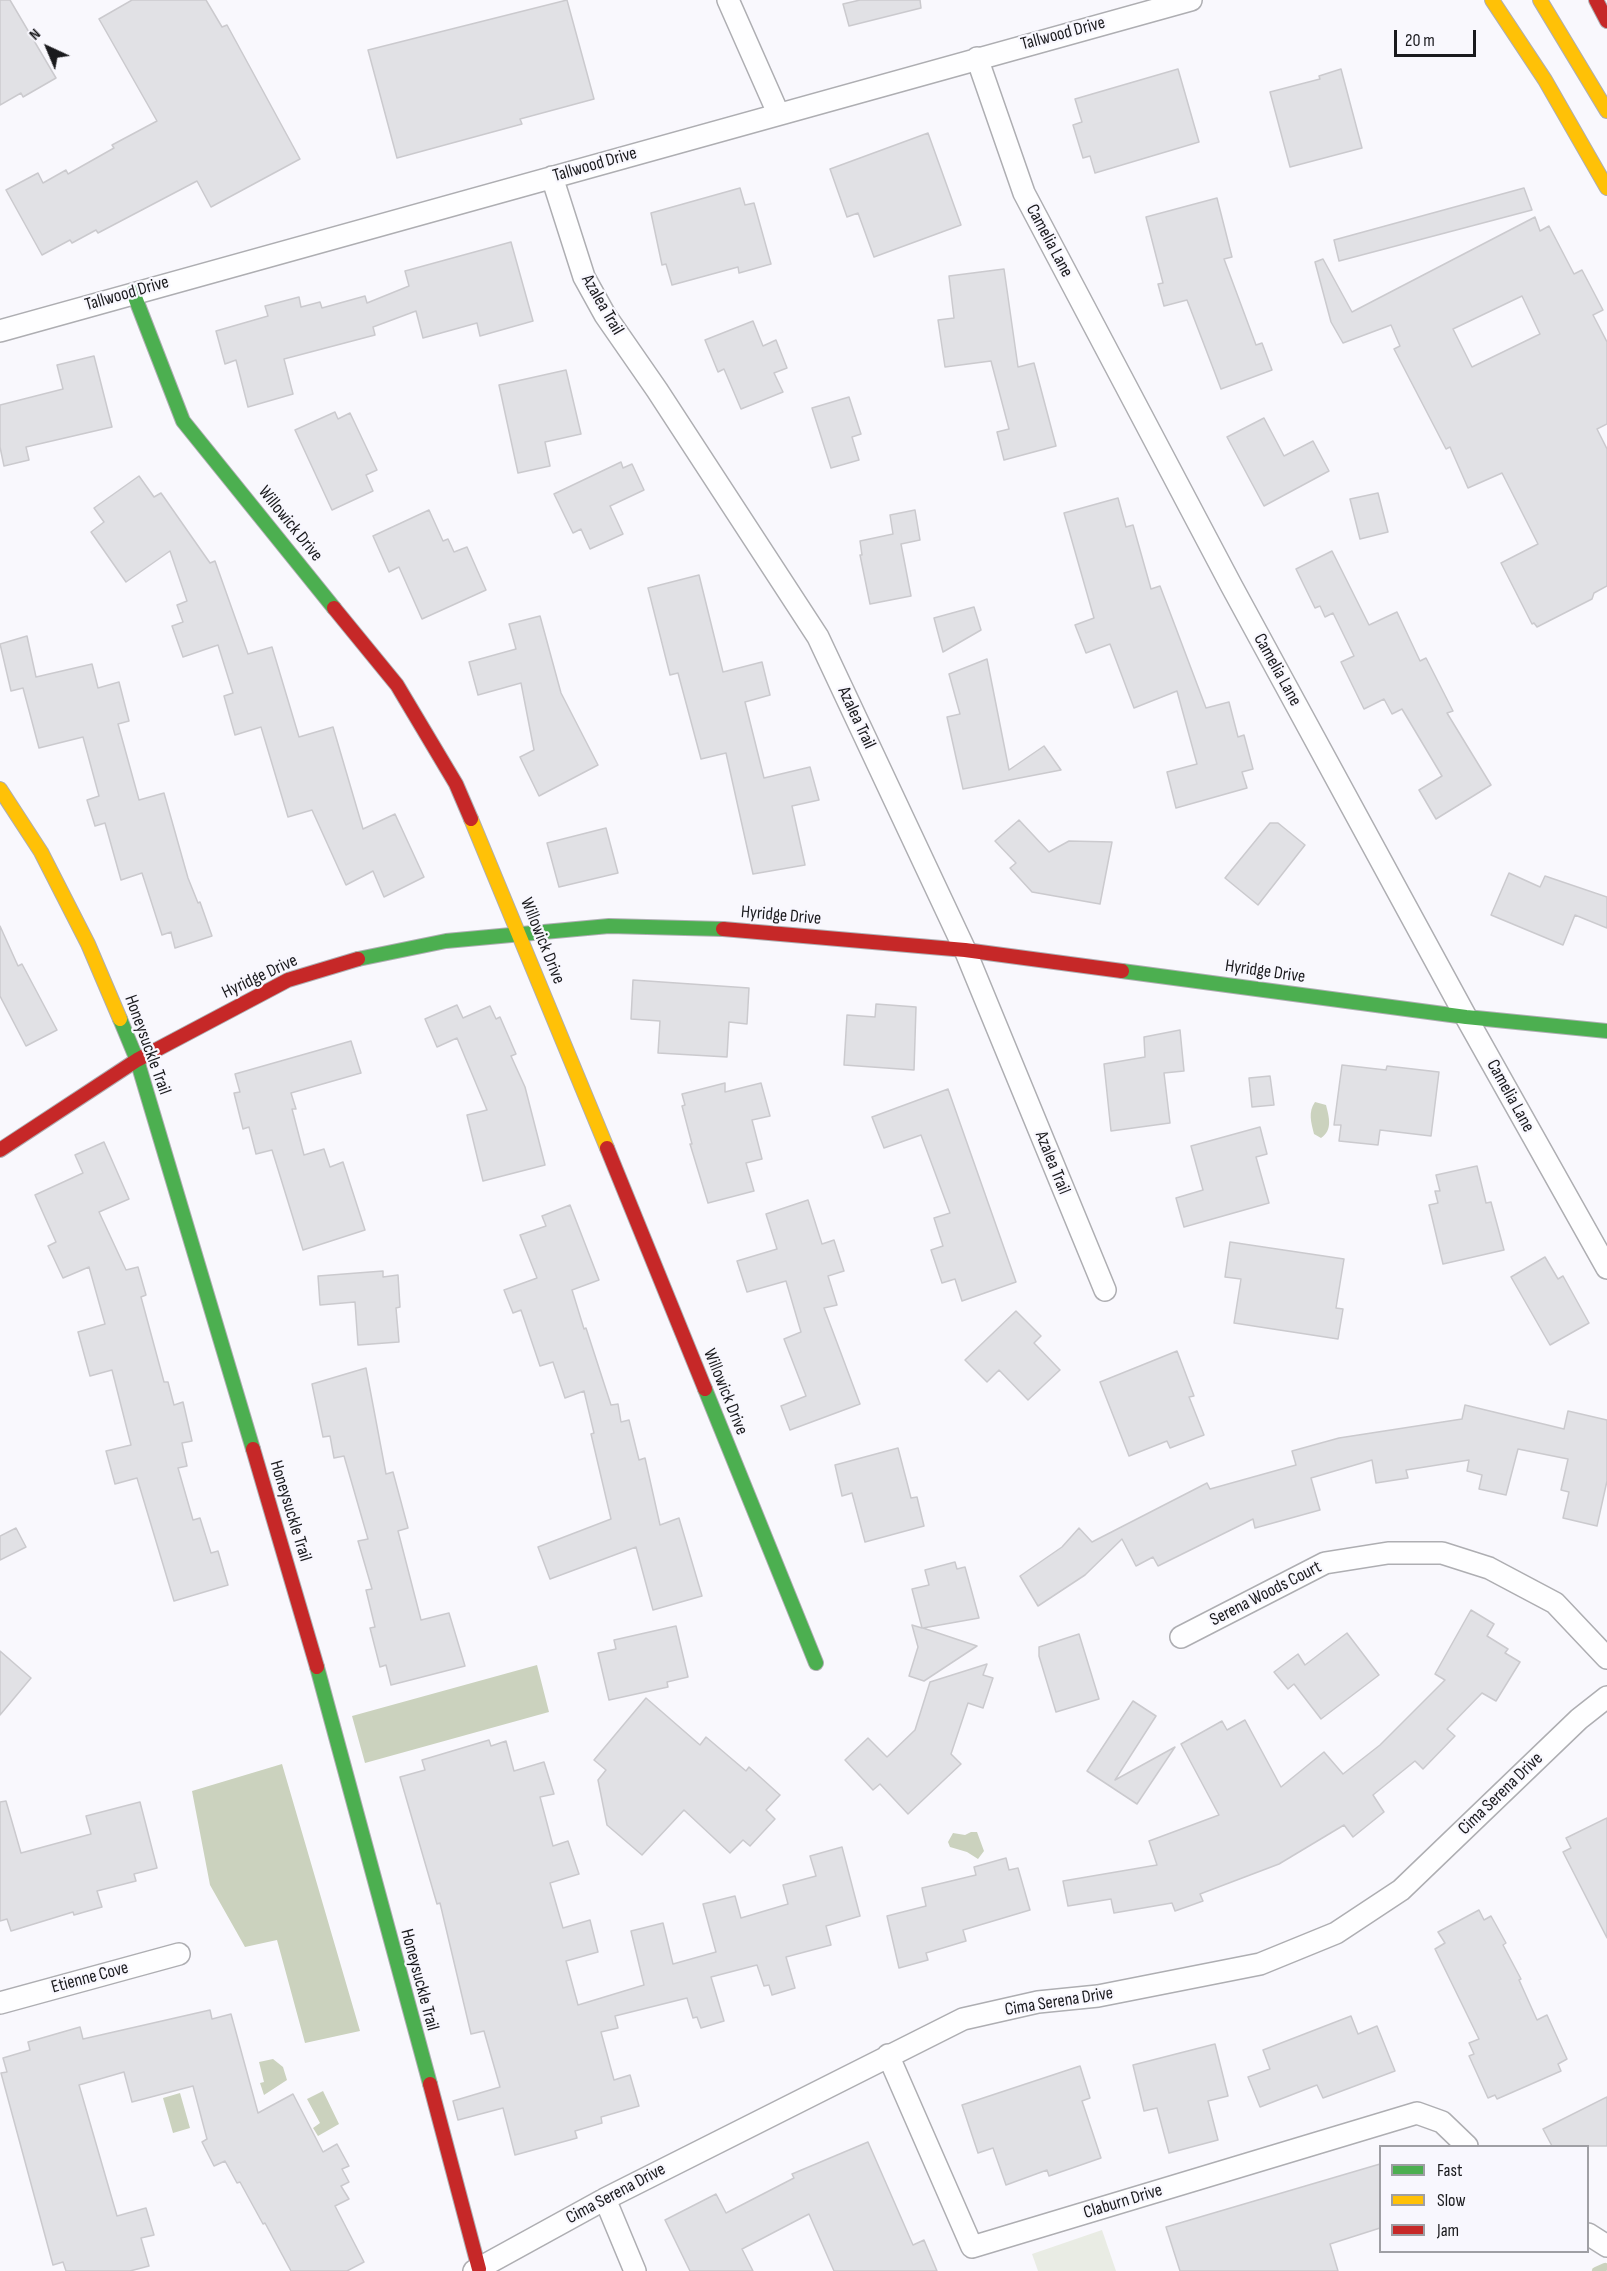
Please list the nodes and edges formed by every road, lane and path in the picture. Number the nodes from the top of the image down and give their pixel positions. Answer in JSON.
{"nodes":[{"id":1,"x":728,"y":0,"type":"edge"},
{"id":2,"x":1191,"y":0,"type":"edge"},
{"id":3,"x":1492,"y":0,"type":"edge"},
{"id":4,"x":1540,"y":0,"type":"edge"},
{"id":5,"x":1596,"y":0,"type":"edge"},
{"id":6,"x":1607,"y":21,"type":"edge"},
{"id":7,"x":976,"y":58,"type":"junction"},
{"id":8,"x":1607,"y":111,"type":"edge"},
{"id":9,"x":778,"y":113,"type":"junction"},
{"id":10,"x":552,"y":177,"type":"junction"},
{"id":11,"x":1607,"y":188,"type":"edge"},
{"id":12,"x":133,"y":292,"type":"junction"},
{"id":13,"x":0,"y":331,"type":"edge"},
{"id":14,"x":0,"y":789,"type":"edge"},
{"id":15,"x":520,"y":934,"type":"junction"},
{"id":16,"x":965,"y":950,"type":"junction"},
{"id":17,"x":1466,"y":1017,"type":"junction"},
{"id":18,"x":1607,"y":1031,"type":"edge"},
{"id":19,"x":137,"y":1059,"type":"junction"},
{"id":20,"x":0,"y":1150,"type":"edge"},
{"id":21,"x":1607,"y":1268,"type":"edge"},
{"id":22,"x":1105,"y":1290,"type":"dead end"},
{"id":23,"x":1181,"y":1637,"type":"dead end"},
{"id":24,"x":1607,"y":1658,"type":"edge"},
{"id":25,"x":816,"y":1663,"type":"dead end"},
{"id":26,"x":1607,"y":1696,"type":"edge"},
{"id":27,"x":179,"y":1954,"type":"dead end"},
{"id":28,"x":0,"y":2002,"type":"edge"},
{"id":29,"x":888,"y":2055,"type":"junction"},
{"id":30,"x":1466,"y":2145,"type":"edge"},
{"id":31,"x":605,"y":2199,"type":"junction"},
{"id":32,"x":1589,"y":2235,"type":"edge"},
{"id":33,"x":1607,"y":2246,"type":"edge"},
{"id":34,"x":477,"y":2270,"type":"edge"},
{"id":35,"x":635,"y":2271,"type":"edge"}],
"edges":[{"from":1,"to":9,"type":"street"},
{"from":2,"to":7,"type":"street","name":"Tallwood Drive"},
{"from":3,"to":11,"type":"main road"},
{"from":4,"to":8,"type":"main road"},
{"from":5,"to":6,"type":"main road"},
{"from":7,"to":9,"type":"street","name":"Tallwood Drive"},
{"from":7,"to":17,"type":"street","name":"Camelia Lane"},
{"from":9,"to":10,"type":"street","name":"Tallwood Drive"},
{"from":10,"to":12,"type":"street","name":"Tallwood Drive"},
{"from":10,"to":16,"type":"street","name":"Azalea Trail"},
{"from":12,"to":13,"type":"street","name":"Tallwood Drive"},
{"from":12,"to":15,"type":"main road","name":"Willowick Drive"},
{"from":14,"to":19,"type":"main road","name":"Honeysuckle Trail"},
{"from":15,"to":16,"type":"main road","name":"Hyridge Drive"},
{"from":15,"to":19,"type":"main road","name":"Hyridge Drive"},
{"from":15,"to":25,"type":"main road","name":"Willowick Drive"},
{"from":16,"to":17,"type":"main road","name":"Hyridge Drive"},
{"from":16,"to":22,"type":"street","name":"Azalea Trail"},
{"from":17,"to":18,"type":"main road","name":"Hyridge Drive"},
{"from":17,"to":21,"type":"street","name":"Camelia Lane"},
{"from":19,"to":20,"type":"main road","name":"Hyridge Drive"},
{"from":19,"to":34,"type":"main road","name":"Honeysuckle Trail"},
{"from":23,"to":24,"type":"street","name":"Serena Woods Court"},
{"from":26,"to":29,"type":"street","name":"Cima Serena Drive"},
{"from":27,"to":28,"type":"street","name":"Etienne Cove"},
{"from":29,"to":30,"type":"street","name":"Claburn Drive"},
{"from":29,"to":31,"type":"street","name":"Cima Serena Drive"},
{"from":31,"to":34,"type":"street","name":"Cima Serena Drive"},
{"from":31,"to":35,"type":"street"},
{"from":32,"to":33,"type":"street"}]}
